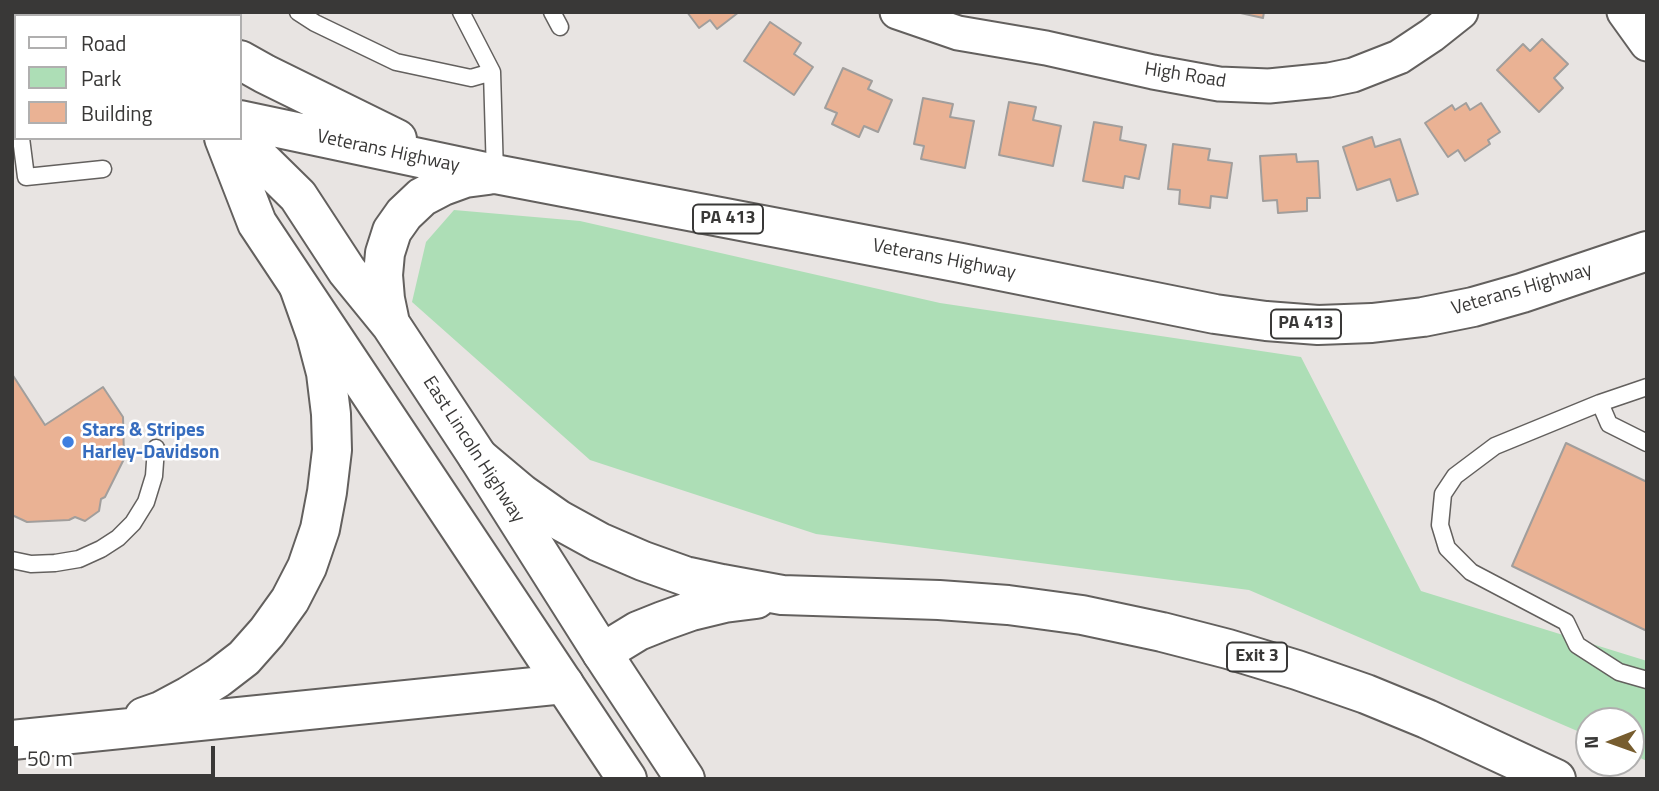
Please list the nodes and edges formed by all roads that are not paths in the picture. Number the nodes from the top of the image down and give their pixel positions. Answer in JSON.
{"nodes":[{"id":1,"x":298,"y":12,"type":"edge"},
{"id":2,"x":461,"y":12,"type":"edge"},
{"id":3,"x":552,"y":12,"type":"edge"},
{"id":4,"x":897,"y":12,"type":"edge"},
{"id":5,"x":1461,"y":12,"type":"edge"},
{"id":6,"x":1624,"y":12,"type":"edge"},
{"id":7,"x":560,"y":27,"type":"dead end"},
{"id":8,"x":1647,"y":44,"type":"edge"},
{"id":9,"x":242,"y":61,"type":"edge"},
{"id":10,"x":492,"y":72,"type":"junction"},
{"id":11,"x":242,"y":120,"type":"edge"},
{"id":12,"x":21,"y":140,"type":"edge"},
{"id":13,"x":225,"y":140,"type":"edge"},
{"id":14,"x":241,"y":140,"type":"edge"},
{"id":15,"x":446,"y":164,"type":"junction"},
{"id":16,"x":103,"y":169,"type":"dead end"},
{"id":17,"x":495,"y":174,"type":"junction"},
{"id":18,"x":19,"y":178,"type":"edge"},
{"id":19,"x":1647,"y":251,"type":"edge"},
{"id":20,"x":299,"y":287,"type":"junction"},
{"id":21,"x":391,"y":325,"type":"junction"},
{"id":22,"x":1647,"y":387,"type":"edge"},
{"id":23,"x":1600,"y":403,"type":"junction"},
{"id":24,"x":1647,"y":443,"type":"edge"},
{"id":25,"x":156,"y":448,"type":"dead end"},
{"id":26,"x":478,"y":457,"type":"junction"},
{"id":27,"x":12,"y":560,"type":"edge"},
{"id":28,"x":782,"y":595,"type":"junction"},
{"id":29,"x":602,"y":653,"type":"junction"},
{"id":30,"x":1647,"y":680,"type":"edge"},
{"id":31,"x":564,"y":684,"type":"junction"},
{"id":32,"x":109,"y":730,"type":"junction"},
{"id":33,"x":12,"y":740,"type":"edge"},
{"id":34,"x":626,"y":779,"type":"edge"},
{"id":35,"x":685,"y":779,"type":"edge"},
{"id":36,"x":1556,"y":779,"type":"edge"}],
"edges":[{"from":1,"to":10,"type":"lane"},
{"from":2,"to":10,"type":"lane"},
{"from":3,"to":7,"type":"lane"},
{"from":4,"to":5,"type":"street","name":"High Road"},
{"from":6,"to":8,"type":"street"},
{"from":9,"to":15,"type":"main road"},
{"from":10,"to":17,"type":"lane"},
{"from":11,"to":15,"type":"main road","name":"Veterans Highway","number":"PA 413"},
{"from":12,"to":18,"type":"lane"},
{"from":13,"to":20,"type":"main road"},
{"from":14,"to":21,"type":"main road","name":"East Lincoln Highway"},
{"from":15,"to":17,"type":"main road","name":"Veterans Highway","number":"PA 413"},
{"from":16,"to":18,"type":"lane"},
{"from":17,"to":19,"type":"main road","name":"Veterans Highway","number":"PA 413"},
{"from":17,"to":21,"type":"main road","number":"PA 413"},
{"from":20,"to":31,"type":"main road"},
{"from":20,"to":32,"type":"main road"},
{"from":21,"to":26,"type":"main road","name":"East Lincoln Highway"},
{"from":22,"to":23,"type":"lane"},
{"from":23,"to":24,"type":"lane"},
{"from":23,"to":30,"type":"lane"},
{"from":25,"to":27,"type":"lane"},
{"from":26,"to":28,"type":"main road"},
{"from":26,"to":29,"type":"main road","name":"East Lincoln Highway"},
{"from":28,"to":29,"type":"main road"},
{"from":28,"to":36,"type":"main road","number":"Exit 3"},
{"from":29,"to":31,"type":"main road"},
{"from":29,"to":35,"type":"main road","name":"East Lincoln Highway"},
{"from":31,"to":32,"type":"main road"},
{"from":31,"to":34,"type":"main road"},
{"from":32,"to":33,"type":"main road"}]}
